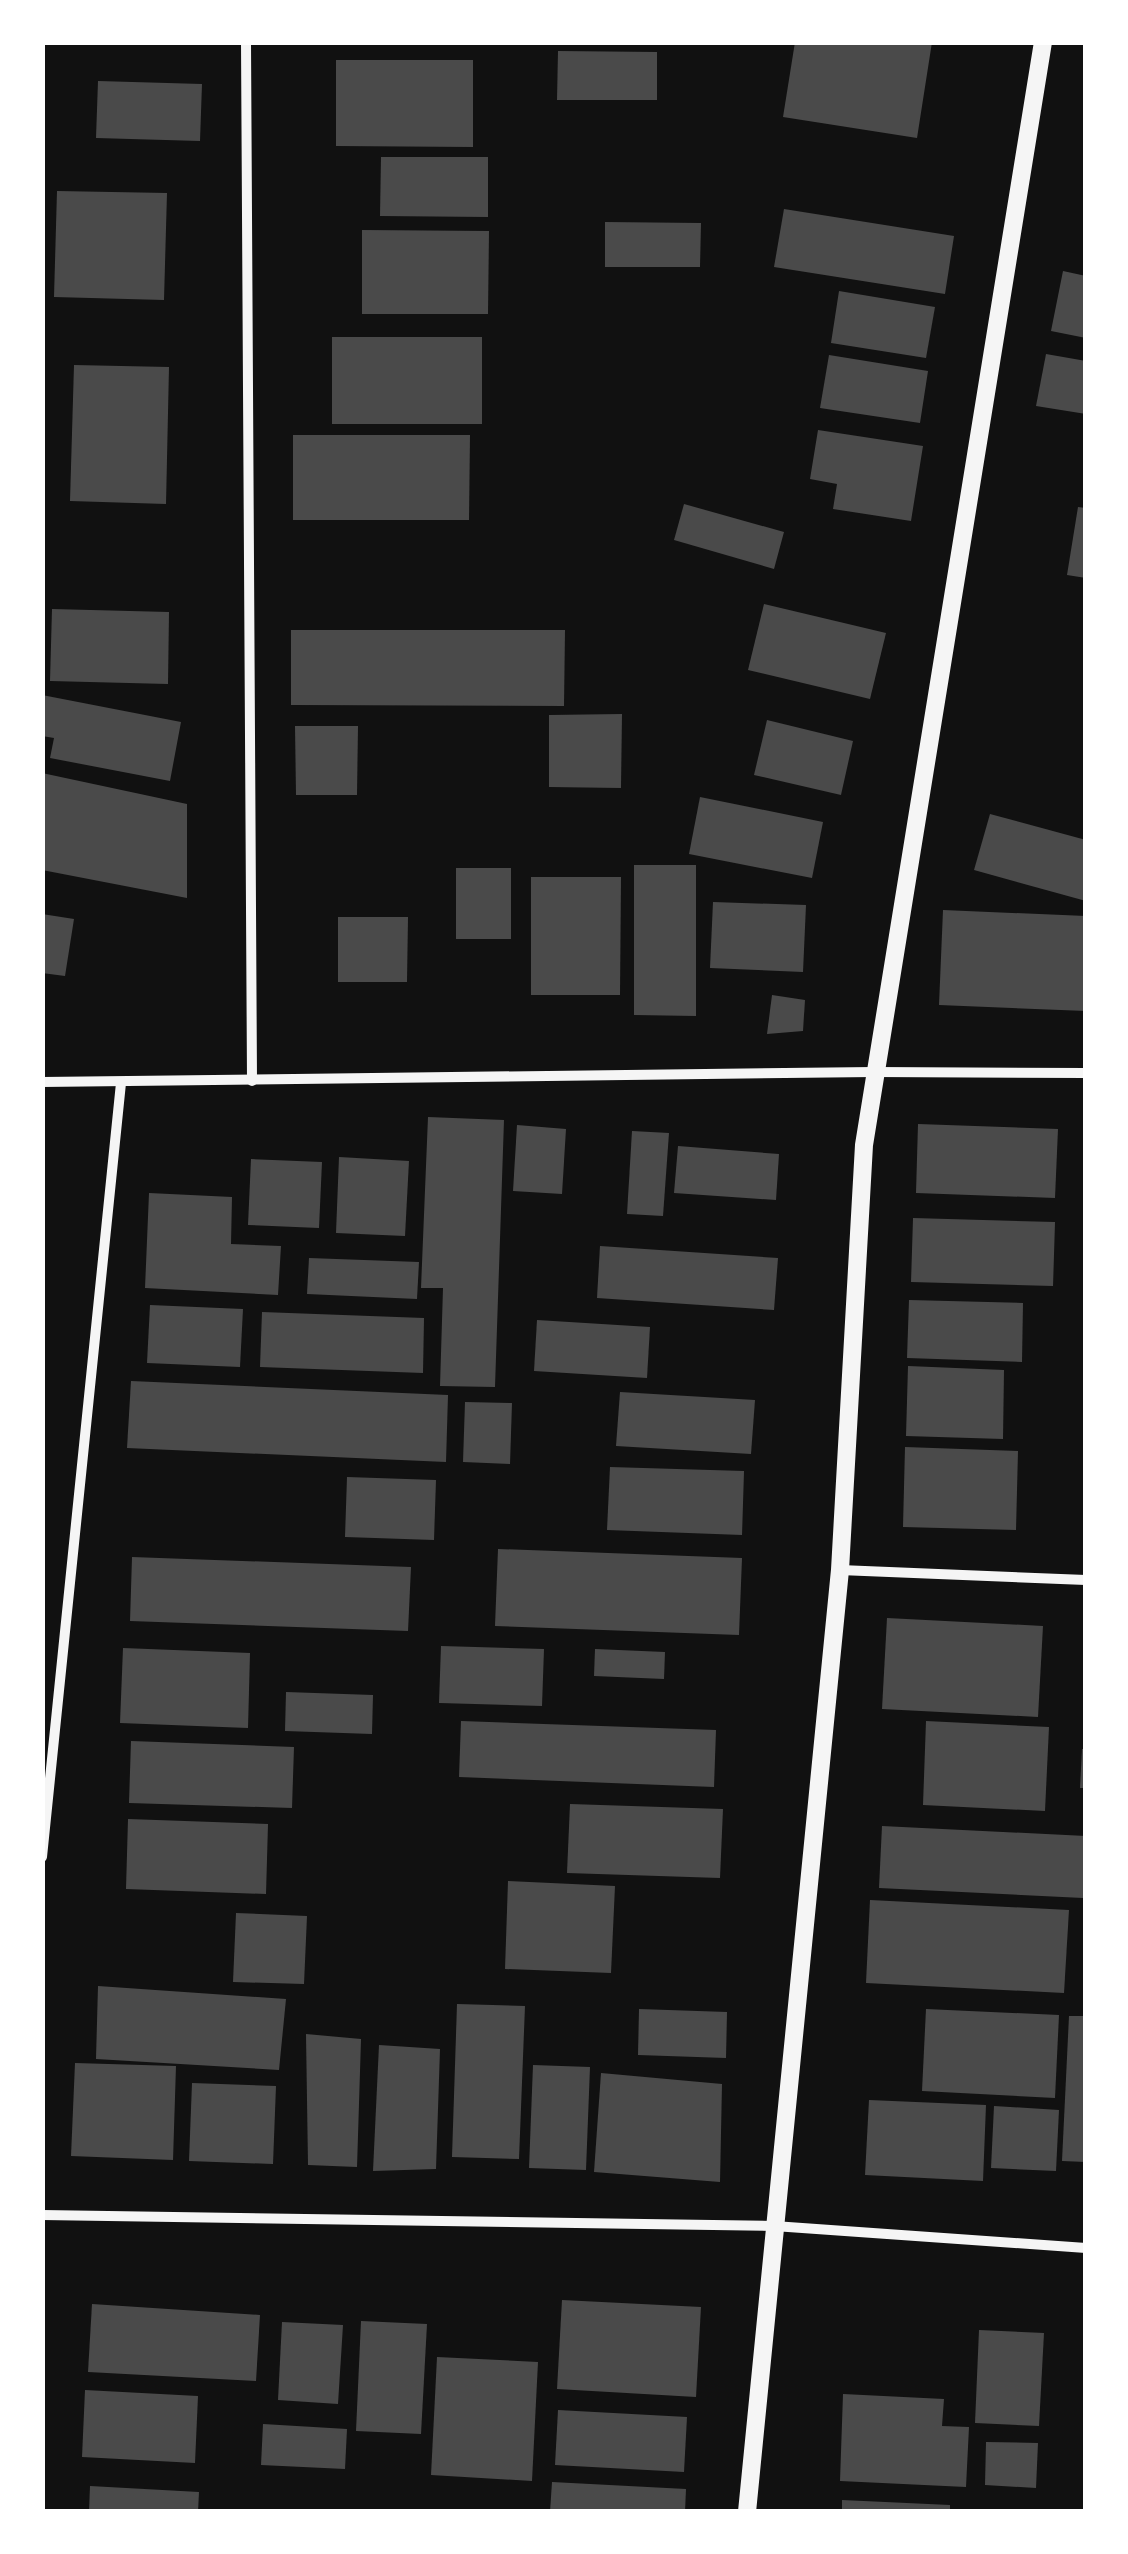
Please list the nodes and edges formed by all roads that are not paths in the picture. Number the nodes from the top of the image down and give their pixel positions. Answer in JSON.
{"nodes":[{"id":1,"x":246,"y":42,"type":"edge"},
{"id":2,"x":1043,"y":42,"type":"edge"},
{"id":3,"x":874,"y":1072,"type":"junction"},
{"id":4,"x":1086,"y":1073,"type":"edge"},
{"id":5,"x":252,"y":1081,"type":"junction"},
{"id":6,"x":42,"y":1082,"type":"edge"},
{"id":7,"x":121,"y":1083,"type":"junction"},
{"id":8,"x":840,"y":1570,"type":"junction"},
{"id":9,"x":1086,"y":1580,"type":"edge"},
{"id":10,"x":42,"y":1857,"type":"edge"},
{"id":11,"x":42,"y":2215,"type":"edge"},
{"id":12,"x":774,"y":2226,"type":"junction"},
{"id":13,"x":1086,"y":2248,"type":"edge"},
{"id":14,"x":746,"y":2512,"type":"edge"}],
"edges":[{"from":1,"to":5,"type":"street"},
{"from":2,"to":3,"type":"street"},
{"from":3,"to":4,"type":"street"},
{"from":3,"to":5,"type":"street"},
{"from":3,"to":8,"type":"street"},
{"from":5,"to":7,"type":"street"},
{"from":6,"to":7,"type":"street"},
{"from":7,"to":10,"type":"street"},
{"from":8,"to":9,"type":"street"},
{"from":8,"to":12,"type":"street"},
{"from":11,"to":12,"type":"street"},
{"from":12,"to":13,"type":"street"},
{"from":12,"to":14,"type":"street"}]}
